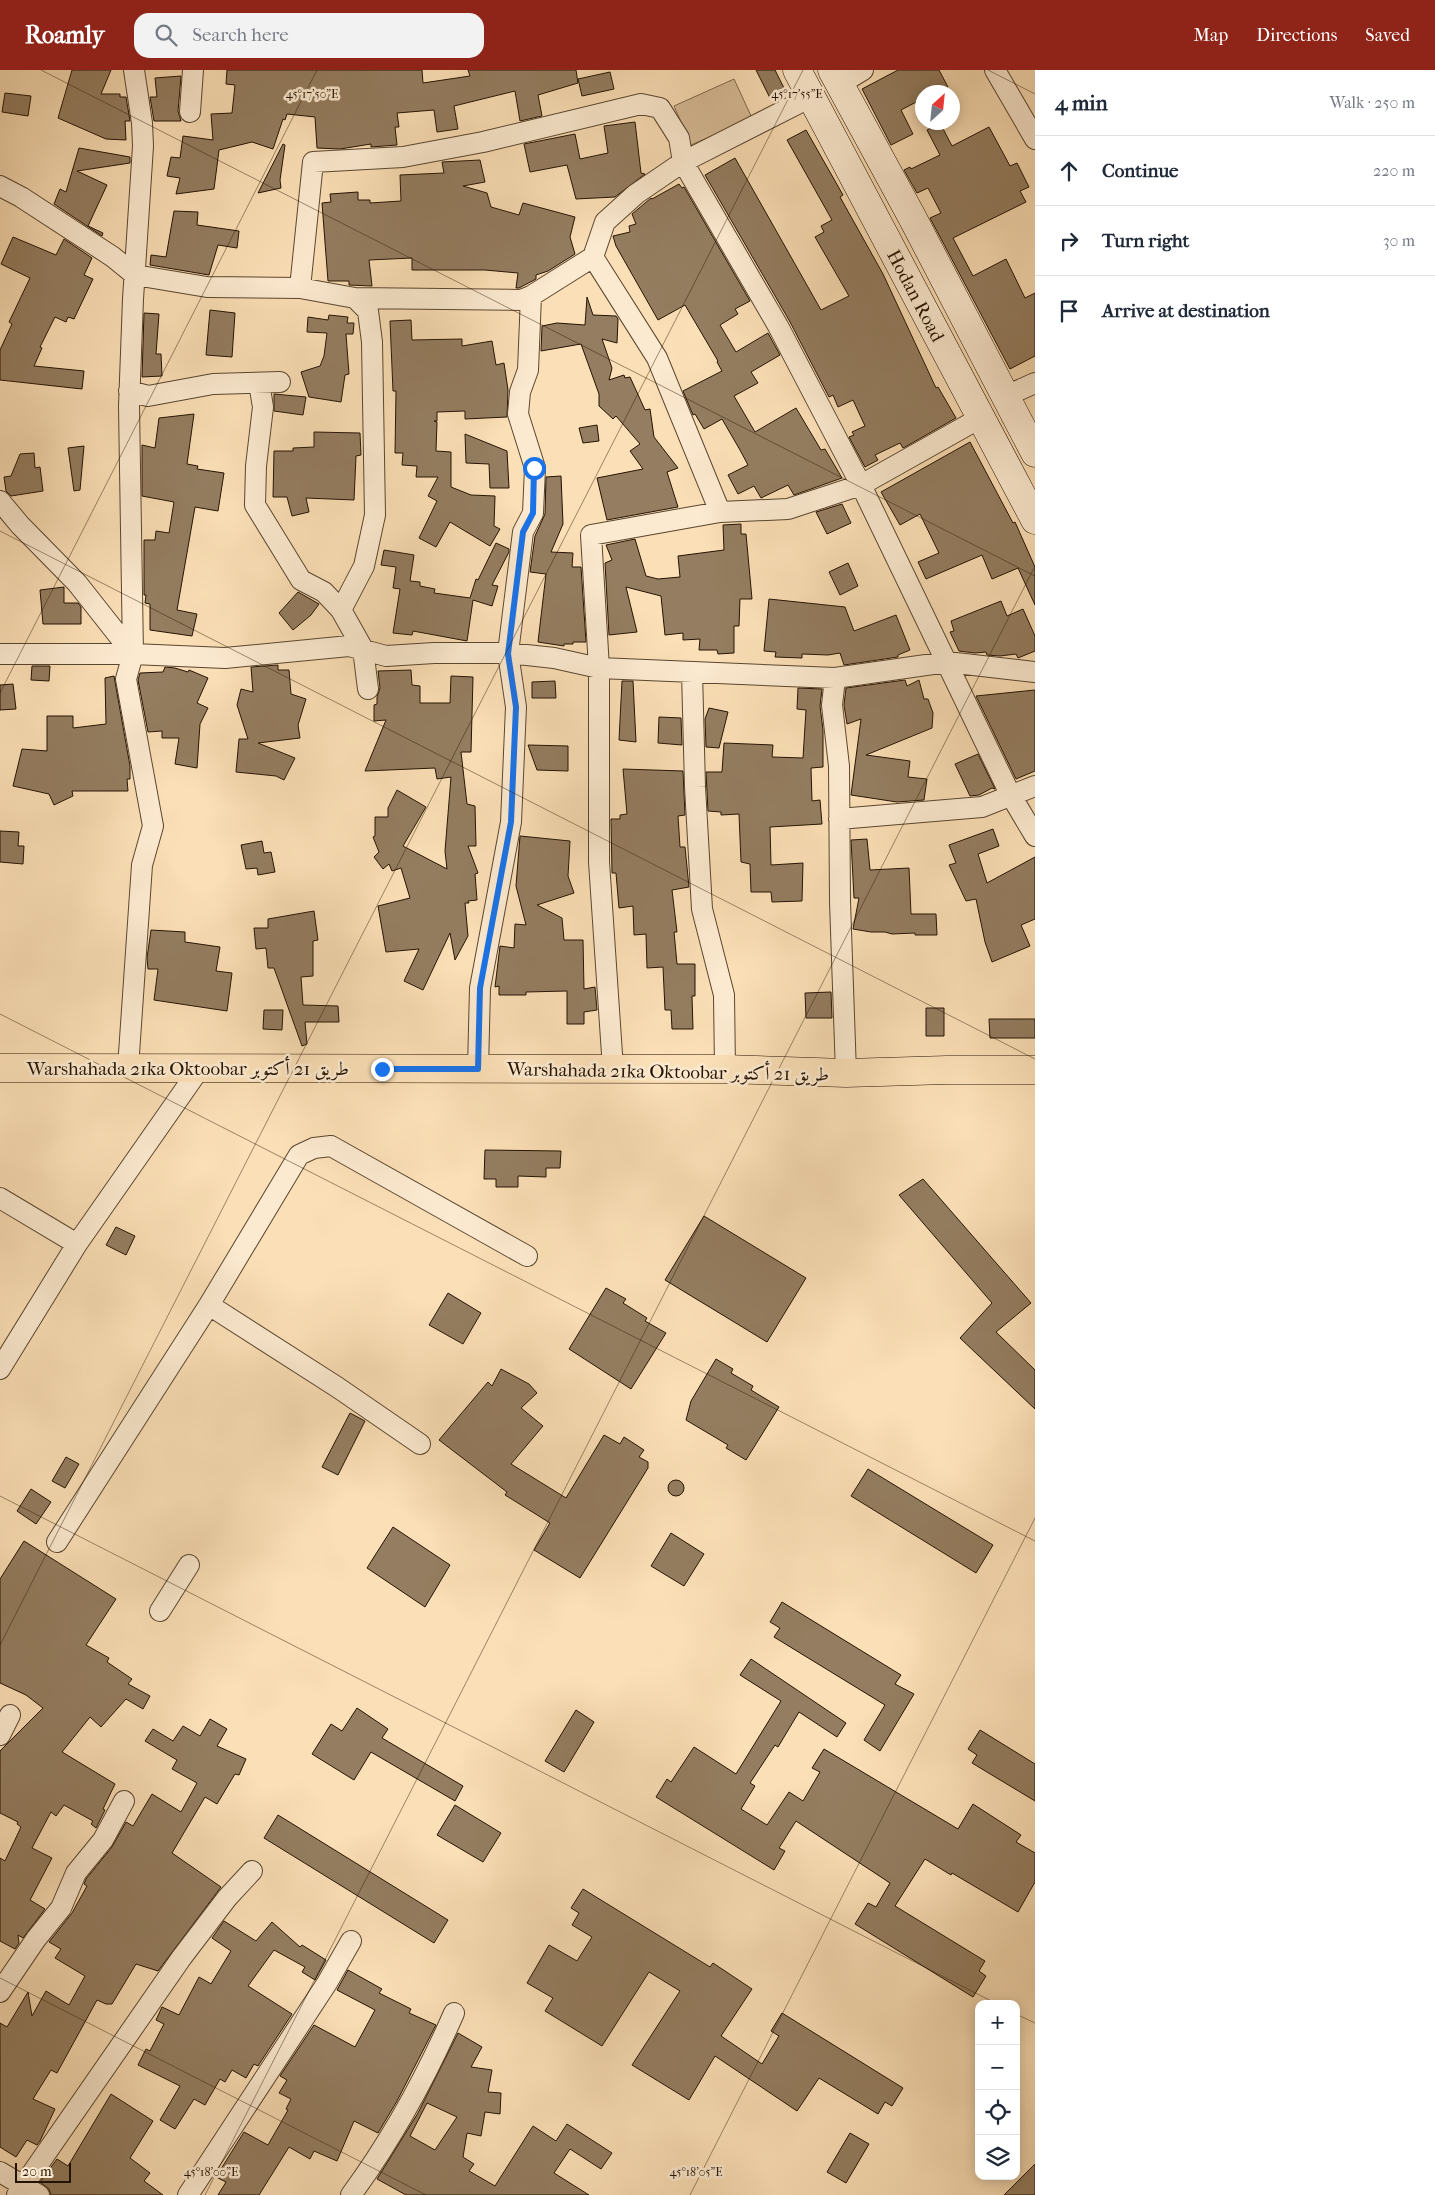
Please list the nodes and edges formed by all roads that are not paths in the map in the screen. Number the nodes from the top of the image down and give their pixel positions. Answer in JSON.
{"nodes":[{"id":1,"x":134,"y":70,"type":"edge"},
{"id":2,"x":193,"y":70,"type":"edge"},
{"id":3,"x":797,"y":70,"type":"edge"},
{"id":4,"x":863,"y":70,"type":"edge"},
{"id":5,"x":995,"y":70,"type":"edge"},
{"id":6,"x":836,"y":77,"type":"edge"},
{"id":7,"x":812,"y":97,"type":"junction"},
{"id":8,"x":190,"y":112,"type":"dead end"},
{"id":9,"x":1035,"y":139,"type":"edge"},
{"id":10,"x":683,"y":162,"type":"junction"},
{"id":11,"x":0,"y":186,"type":"edge"},
{"id":12,"x":593,"y":257,"type":"junction"},
{"id":13,"x":135,"y":275,"type":"junction"},
{"id":14,"x":300,"y":288,"type":"junction"},
{"id":15,"x":531,"y":296,"type":"junction"},
{"id":16,"x":355,"y":298,"type":"junction"},
{"id":17,"x":280,"y":382,"type":"dead end"},
{"id":18,"x":258,"y":383,"type":"junction"},
{"id":19,"x":1035,"y":383,"type":"edge"},
{"id":20,"x":130,"y":391,"type":"junction"},
{"id":21,"x":1006,"y":396,"type":"junction"},
{"id":22,"x":982,"y":417,"type":"junction"},
{"id":23,"x":1035,"y":453,"type":"edge"},
{"id":24,"x":862,"y":485,"type":"junction"},
{"id":25,"x":0,"y":501,"type":"edge"},
{"id":26,"x":720,"y":512,"type":"junction"},
{"id":27,"x":1035,"y":520,"type":"edge"},
{"id":28,"x":341,"y":610,"type":"junction"},
{"id":29,"x":363,"y":649,"type":"junction"},
{"id":30,"x":0,"y":654,"type":"edge"},
{"id":31,"x":133,"y":654,"type":"junction"},
{"id":32,"x":508,"y":654,"type":"junction"},
{"id":33,"x":947,"y":662,"type":"junction"},
{"id":34,"x":598,"y":668,"type":"junction"},
{"id":35,"x":692,"y":672,"type":"junction"},
{"id":36,"x":1035,"y":672,"type":"edge"},
{"id":37,"x":835,"y":678,"type":"junction"},
{"id":38,"x":368,"y":689,"type":"dead end"},
{"id":39,"x":1035,"y":786,"type":"edge"},
{"id":40,"x":1010,"y":794,"type":"junction"},
{"id":41,"x":839,"y":819,"type":"junction"},
{"id":42,"x":1035,"y":836,"type":"edge"},
{"id":43,"x":0,"y":1068,"type":"edge"},
{"id":44,"x":128,"y":1068,"type":"junction"},
{"id":45,"x":200,"y":1068,"type":"junction"},
{"id":46,"x":478,"y":1069,"type":"junction"},
{"id":47,"x":613,"y":1069,"type":"junction"},
{"id":48,"x":725,"y":1069,"type":"junction"},
{"id":49,"x":1035,"y":1070,"type":"edge"},
{"id":50,"x":846,"y":1073,"type":"junction"},
{"id":51,"x":0,"y":1198,"type":"edge"},
{"id":52,"x":77,"y":1244,"type":"junction"},
{"id":53,"x":527,"y":1256,"type":"dead end"},
{"id":54,"x":209,"y":1304,"type":"junction"},
{"id":55,"x":0,"y":1369,"type":"edge"},
{"id":56,"x":420,"y":1444,"type":"dead end"},
{"id":57,"x":57,"y":1542,"type":"dead end"},
{"id":58,"x":189,"y":1564,"type":"dead end"},
{"id":59,"x":160,"y":1611,"type":"dead end"},
{"id":60,"x":10,"y":1715,"type":"dead end"},
{"id":61,"x":0,"y":1736,"type":"edge"},
{"id":62,"x":124,"y":1801,"type":"dead end"},
{"id":63,"x":252,"y":1871,"type":"dead end"},
{"id":64,"x":351,"y":1941,"type":"dead end"},
{"id":65,"x":0,"y":1992,"type":"edge"},
{"id":66,"x":454,"y":2013,"type":"dead end"},
{"id":67,"x":0,"y":2172,"type":"edge"},
{"id":68,"x":27,"y":2192,"type":"edge"},
{"id":69,"x":188,"y":2195,"type":"edge"},
{"id":70,"x":351,"y":2195,"type":"edge"}],
"edges":[{"from":1,"to":13,"type":"street"},
{"from":2,"to":8,"type":"street"},
{"from":3,"to":7,"type":"main road","name":"Hodan Road"},
{"from":4,"to":6,"type":"street"},
{"from":5,"to":9,"type":"street"},
{"from":6,"to":21,"type":"main road","name":"Hodan Road"},
{"from":7,"to":10,"type":"street"},
{"from":7,"to":22,"type":"main road","name":"Hodan Road"},
{"from":10,"to":12,"type":"street"},
{"from":10,"to":14,"type":"street"},
{"from":10,"to":24,"type":"street"},
{"from":11,"to":13,"type":"street"},
{"from":12,"to":15,"type":"street"},
{"from":12,"to":26,"type":"street"},
{"from":13,"to":14,"type":"street"},
{"from":13,"to":20,"type":"street"},
{"from":14,"to":16,"type":"street"},
{"from":15,"to":16,"type":"street"},
{"from":15,"to":32,"type":"street"},
{"from":16,"to":28,"type":"street"},
{"from":17,"to":18,"type":"street"},
{"from":18,"to":20,"type":"street"},
{"from":18,"to":28,"type":"street"},
{"from":19,"to":21,"type":"street"},
{"from":20,"to":31,"type":"street"},
{"from":21,"to":23,"type":"main road","name":"Hodan Road"},
{"from":22,"to":24,"type":"street"},
{"from":22,"to":27,"type":"main road","name":"Hodan Road"},
{"from":24,"to":26,"type":"street"},
{"from":24,"to":33,"type":"street"},
{"from":25,"to":31,"type":"street"},
{"from":26,"to":34,"type":"street"},
{"from":28,"to":29,"type":"street"},
{"from":29,"to":31,"type":"street"},
{"from":29,"to":32,"type":"street"},
{"from":29,"to":38,"type":"street"},
{"from":30,"to":31,"type":"street"},
{"from":31,"to":44,"type":"street"},
{"from":32,"to":34,"type":"street"},
{"from":32,"to":46,"type":"street"},
{"from":33,"to":36,"type":"street"},
{"from":33,"to":37,"type":"street"},
{"from":33,"to":40,"type":"street"},
{"from":34,"to":35,"type":"street"},
{"from":34,"to":47,"type":"street"},
{"from":35,"to":37,"type":"street"},
{"from":35,"to":48,"type":"street"},
{"from":37,"to":41,"type":"street"},
{"from":39,"to":40,"type":"street"},
{"from":40,"to":41,"type":"street"},
{"from":40,"to":42,"type":"street"},
{"from":41,"to":50,"type":"street"},
{"from":43,"to":44,"type":"main road","name":"Warshahada 21ka Oktoobar طريق 21 أكتوبر"},
{"from":44,"to":45,"type":"main road","name":"Warshahada 21ka Oktoobar طريق 21 أكتوبر"},
{"from":45,"to":46,"type":"main road","name":"Warshahada 21ka Oktoobar طريق 21 أكتوبر"},
{"from":45,"to":52,"type":"street"},
{"from":46,"to":47,"type":"main road","name":"Warshahada 21ka Oktoobar طريق 21 أكتوبر"},
{"from":47,"to":48,"type":"main road","name":"Warshahada 21ka Oktoobar طريق 21 أكتوبر"},
{"from":48,"to":50,"type":"main road","name":"Warshahada 21ka Oktoobar طريق 21 أكتوبر"},
{"from":49,"to":50,"type":"main road","name":"Warshahada 21ka Oktoobar طريق 21 أكتوبر"},
{"from":51,"to":52,"type":"street"},
{"from":52,"to":55,"type":"street"},
{"from":53,"to":54,"type":"street"},
{"from":54,"to":56,"type":"street"},
{"from":54,"to":57,"type":"street"},
{"from":58,"to":59,"type":"street"},
{"from":60,"to":61,"type":"street"},
{"from":62,"to":65,"type":"street"},
{"from":63,"to":68,"type":"street"},
{"from":64,"to":69,"type":"street"},
{"from":66,"to":70,"type":"street"},
{"from":67,"to":68,"type":"street"}]}
